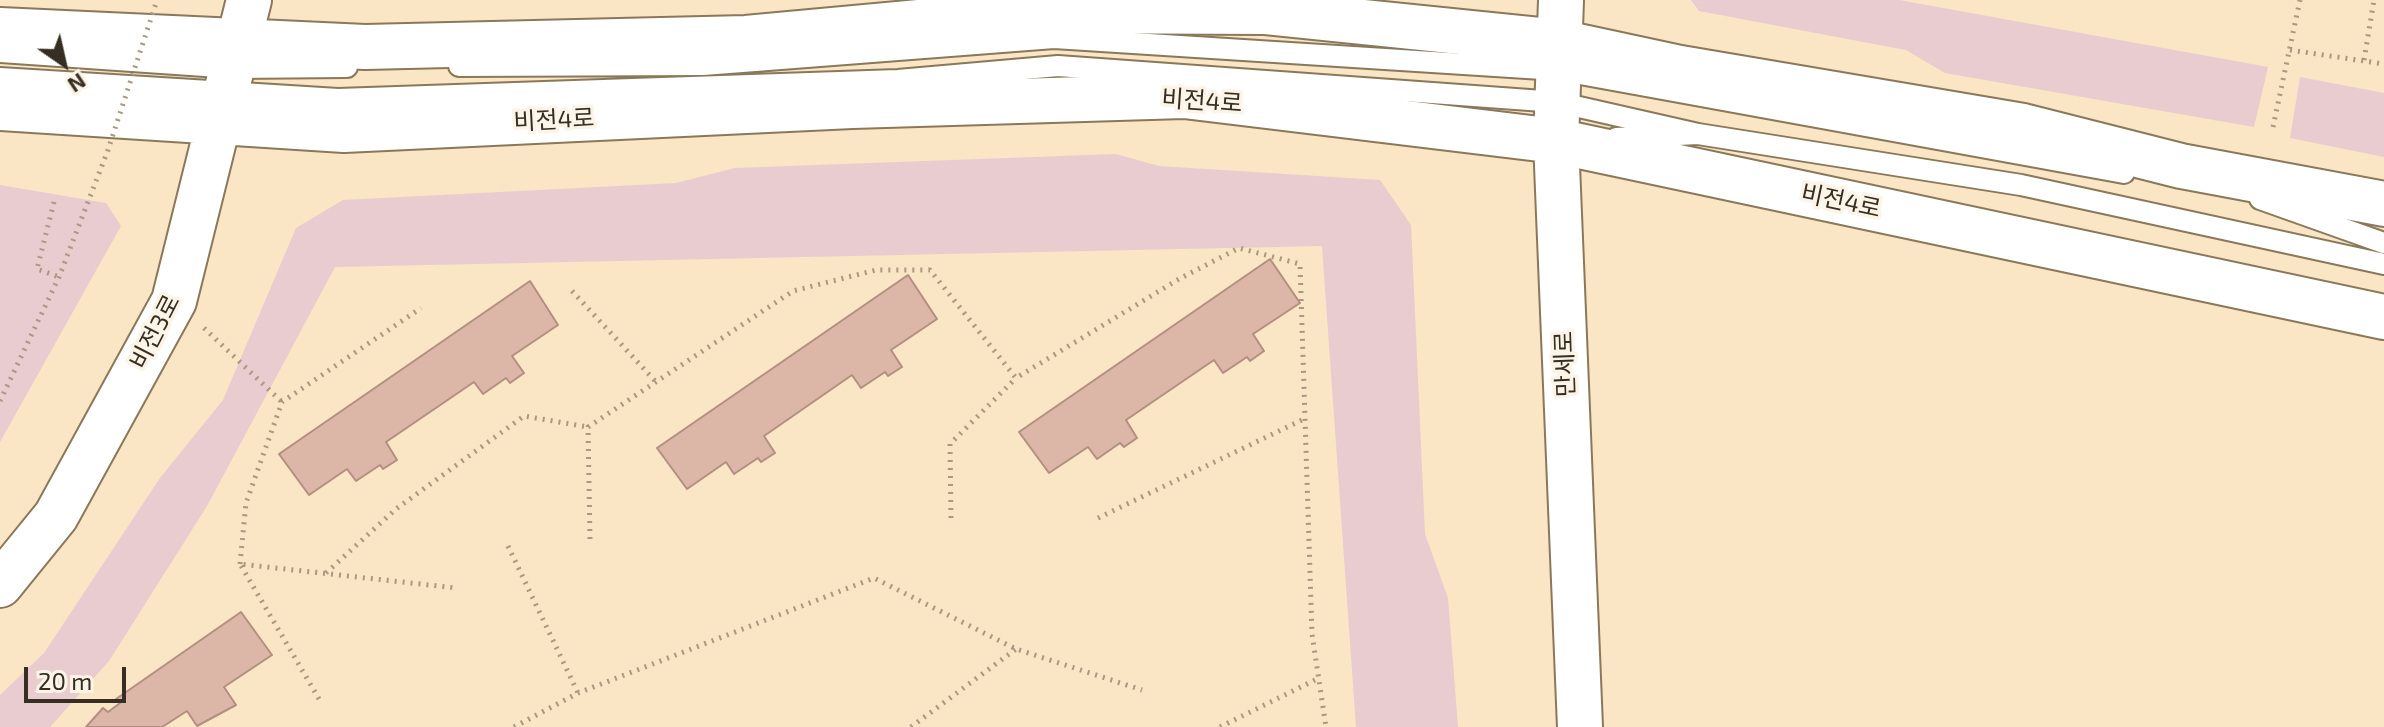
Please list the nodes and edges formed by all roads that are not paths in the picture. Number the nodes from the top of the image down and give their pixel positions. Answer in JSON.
{"nodes":[{"id":1,"x":249,"y":0,"type":"edge"},
{"id":2,"x":0,"y":30,"type":"edge"},
{"id":3,"x":0,"y":52,"type":"edge"},
{"id":4,"x":1558,"y":71,"type":"edge"},
{"id":5,"x":0,"y":78,"type":"edge"},
{"id":6,"x":231,"y":81,"type":"junction"},
{"id":7,"x":0,"y":108,"type":"edge"},
{"id":8,"x":1698,"y":134,"type":"junction"},
{"id":9,"x":2181,"y":166,"type":"junction"},
{"id":10,"x":2250,"y":196,"type":"junction"},
{"id":11,"x":2384,"y":204,"type":"edge"},
{"id":12,"x":2384,"y":243,"type":"edge"},
{"id":13,"x":2384,"y":264,"type":"edge"},
{"id":14,"x":2384,"y":317,"type":"edge"},
{"id":15,"x":0,"y":585,"type":"edge"},
{"id":16,"x":1580,"y":727,"type":"edge"}],
"edges":[{"from":1,"to":6,"type":"main road","name":"비전3로"},
{"from":2,"to":6,"type":"main road","name":"비전4로"},
{"from":3,"to":6,"type":"lane"},
{"from":4,"to":6,"type":"lane"},
{"from":4,"to":6,"type":"main road","name":"비전4로"},
{"from":4,"to":6,"type":"main road","name":"비전4로"},
{"from":4,"to":8,"type":"lane"},
{"from":4,"to":8,"type":"lane"},
{"from":4,"to":9,"type":"main road","name":"비전4로"},
{"from":4,"to":10,"type":"lane"},
{"from":4,"to":14,"type":"main road","name":"비전4로"},
{"from":4,"to":16,"type":"main road","name":"만세로"},
{"from":5,"to":6,"type":"lane"},
{"from":6,"to":7,"type":"main road","name":"비전4로"},
{"from":6,"to":15,"type":"main road","name":"비전3로"},
{"from":8,"to":13,"type":"lane"},
{"from":9,"to":10,"type":"lane"},
{"from":9,"to":11,"type":"main road","name":"비전4로"},
{"from":10,"to":12,"type":"lane"}]}
